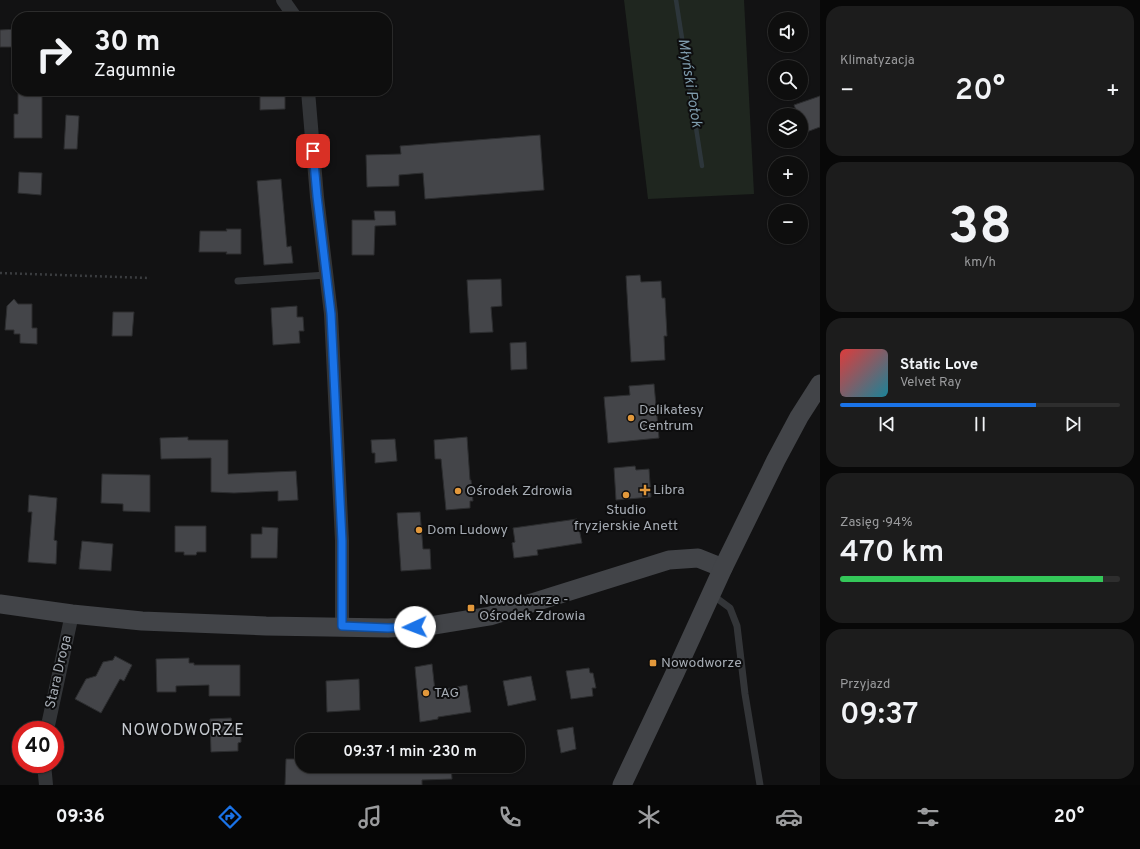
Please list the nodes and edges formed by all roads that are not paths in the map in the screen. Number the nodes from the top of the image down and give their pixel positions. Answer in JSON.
{"nodes":[{"id":1,"x":283,"y":0,"type":"edge"},
{"id":2,"x":291,"y":12,"type":"edge"},
{"id":3,"x":308,"y":96,"type":"edge"},
{"id":4,"x":326,"y":275,"type":"junction"},
{"id":5,"x":238,"y":281,"type":"dead end"},
{"id":6,"x":820,"y":384,"type":"edge"},
{"id":7,"x":723,"y":568,"type":"junction"},
{"id":8,"x":711,"y":594,"type":"junction"},
{"id":9,"x":0,"y":604,"type":"edge"},
{"id":10,"x":72,"y":614,"type":"junction"},
{"id":11,"x":342,"y":626,"type":"junction"},
{"id":12,"x":49,"y":721,"type":"edge"},
{"id":13,"x":45,"y":773,"type":"edge"},
{"id":14,"x":46,"y":785,"type":"edge"},
{"id":15,"x":622,"y":785,"type":"edge"},
{"id":16,"x":760,"y":785,"type":"edge"}],
"edges":[{"from":1,"to":2,"type":"street"},
{"from":3,"to":4,"type":"street"},
{"from":4,"to":5,"type":"lane"},
{"from":4,"to":11,"type":"street"},
{"from":6,"to":7,"type":"street"},
{"from":7,"to":8,"type":"street"},
{"from":7,"to":11,"type":"street"},
{"from":8,"to":15,"type":"street"},
{"from":8,"to":16,"type":"lane"},
{"from":9,"to":10,"type":"street"},
{"from":10,"to":11,"type":"street"},
{"from":10,"to":12,"type":"street","name":"Stara Droga"},
{"from":13,"to":14,"type":"street"}]}
